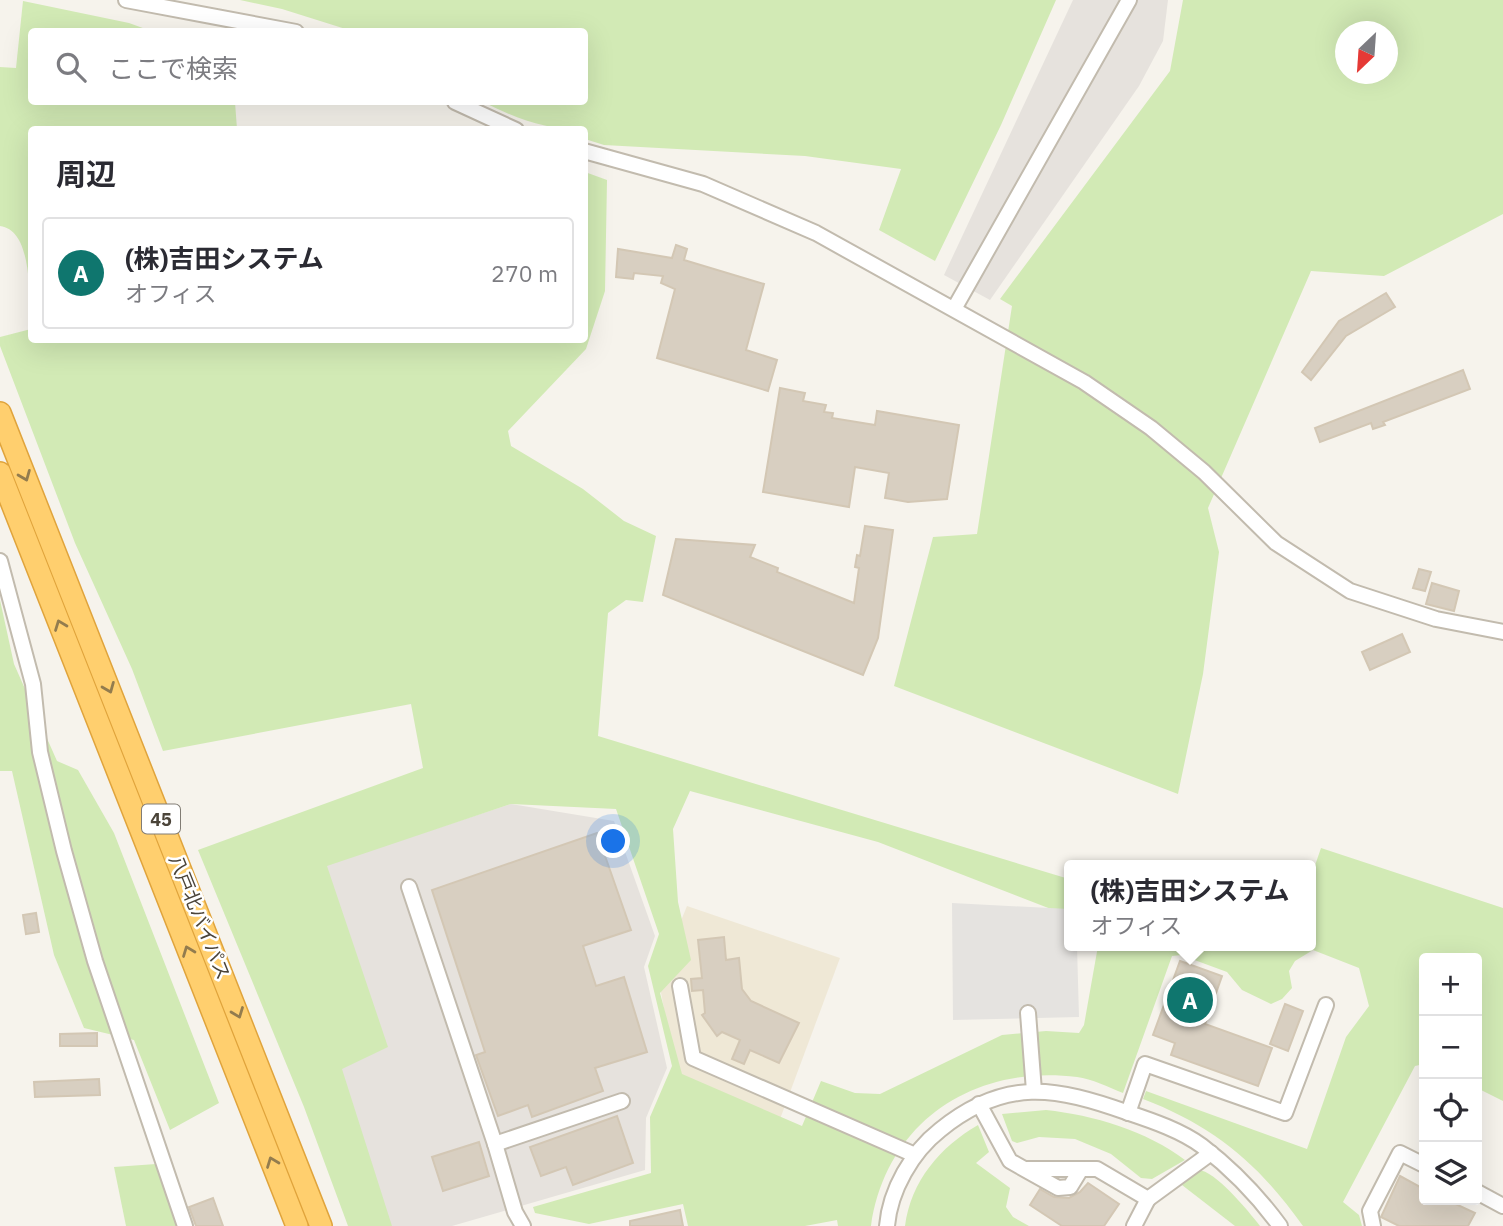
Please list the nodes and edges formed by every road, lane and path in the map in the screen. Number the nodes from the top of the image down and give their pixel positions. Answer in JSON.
{"nodes":[{"id":1,"x":126,"y":0,"type":"edge"},
{"id":2,"x":1129,"y":0,"type":"edge"},
{"id":3,"x":275,"y":28,"type":"edge"},
{"id":4,"x":462,"y":105,"type":"edge"},
{"id":5,"x":507,"y":126,"type":"edge"},
{"id":6,"x":588,"y":151,"type":"edge"},
{"id":7,"x":954,"y":309,"type":"junction"},
{"id":8,"x":0,"y":412,"type":"edge"},
{"id":9,"x":0,"y":473,"type":"edge"},
{"id":10,"x":0,"y":561,"type":"edge"},
{"id":11,"x":1503,"y":632,"type":"edge"},
{"id":12,"x":409,"y":887,"type":"dead end"},
{"id":13,"x":680,"y":986,"type":"dead end"},
{"id":14,"x":1326,"y":1005,"type":"dead end"},
{"id":15,"x":1028,"y":1013,"type":"dead end"},
{"id":16,"x":1034,"y":1091,"type":"junction"},
{"id":17,"x":622,"y":1101,"type":"dead end"},
{"id":18,"x":979,"y":1104,"type":"junction"},
{"id":19,"x":1129,"y":1112,"type":"junction"},
{"id":20,"x":495,"y":1144,"type":"junction"},
{"id":21,"x":1210,"y":1153,"type":"junction"},
{"id":22,"x":915,"y":1155,"type":"junction"},
{"id":23,"x":1419,"y":1162,"type":"edge"},
{"id":24,"x":1482,"y":1195,"type":"edge"},
{"id":25,"x":1148,"y":1199,"type":"junction"},
{"id":26,"x":1503,"y":1206,"type":"edge"},
{"id":27,"x":185,"y":1226,"type":"edge"},
{"id":28,"x":297,"y":1226,"type":"edge"},
{"id":29,"x":321,"y":1226,"type":"edge"},
{"id":30,"x":523,"y":1226,"type":"edge"},
{"id":31,"x":887,"y":1226,"type":"edge"},
{"id":32,"x":1134,"y":1226,"type":"edge"},
{"id":33,"x":1280,"y":1226,"type":"edge"},
{"id":34,"x":1373,"y":1226,"type":"edge"}],
"edges":[{"from":1,"to":3,"type":"street"},
{"from":2,"to":7,"type":"street"},
{"from":4,"to":5,"type":"street"},
{"from":6,"to":7,"type":"street"},
{"from":7,"to":11,"type":"street"},
{"from":8,"to":29,"type":"highway","name":"八戸北バイパス","number":"45","one_way":true},
{"from":28,"to":9,"type":"highway","name":"八戸北バイパス","number":"45","one_way":true},
{"from":10,"to":27,"type":"street"},
{"from":12,"to":20,"type":"street"},
{"from":13,"to":22,"type":"street"},
{"from":14,"to":19,"type":"street"},
{"from":15,"to":16,"type":"street"},
{"from":16,"to":18,"type":"street"},
{"from":16,"to":19,"type":"street"},
{"from":17,"to":20,"type":"street"},
{"from":18,"to":22,"type":"street"},
{"from":18,"to":25,"type":"street"},
{"from":19,"to":21,"type":"street"},
{"from":20,"to":30,"type":"street"},
{"from":21,"to":25,"type":"street"},
{"from":21,"to":33,"type":"street"},
{"from":22,"to":31,"type":"street"},
{"from":23,"to":34,"type":"street"},
{"from":24,"to":26,"type":"street"},
{"from":25,"to":32,"type":"street"}]}
